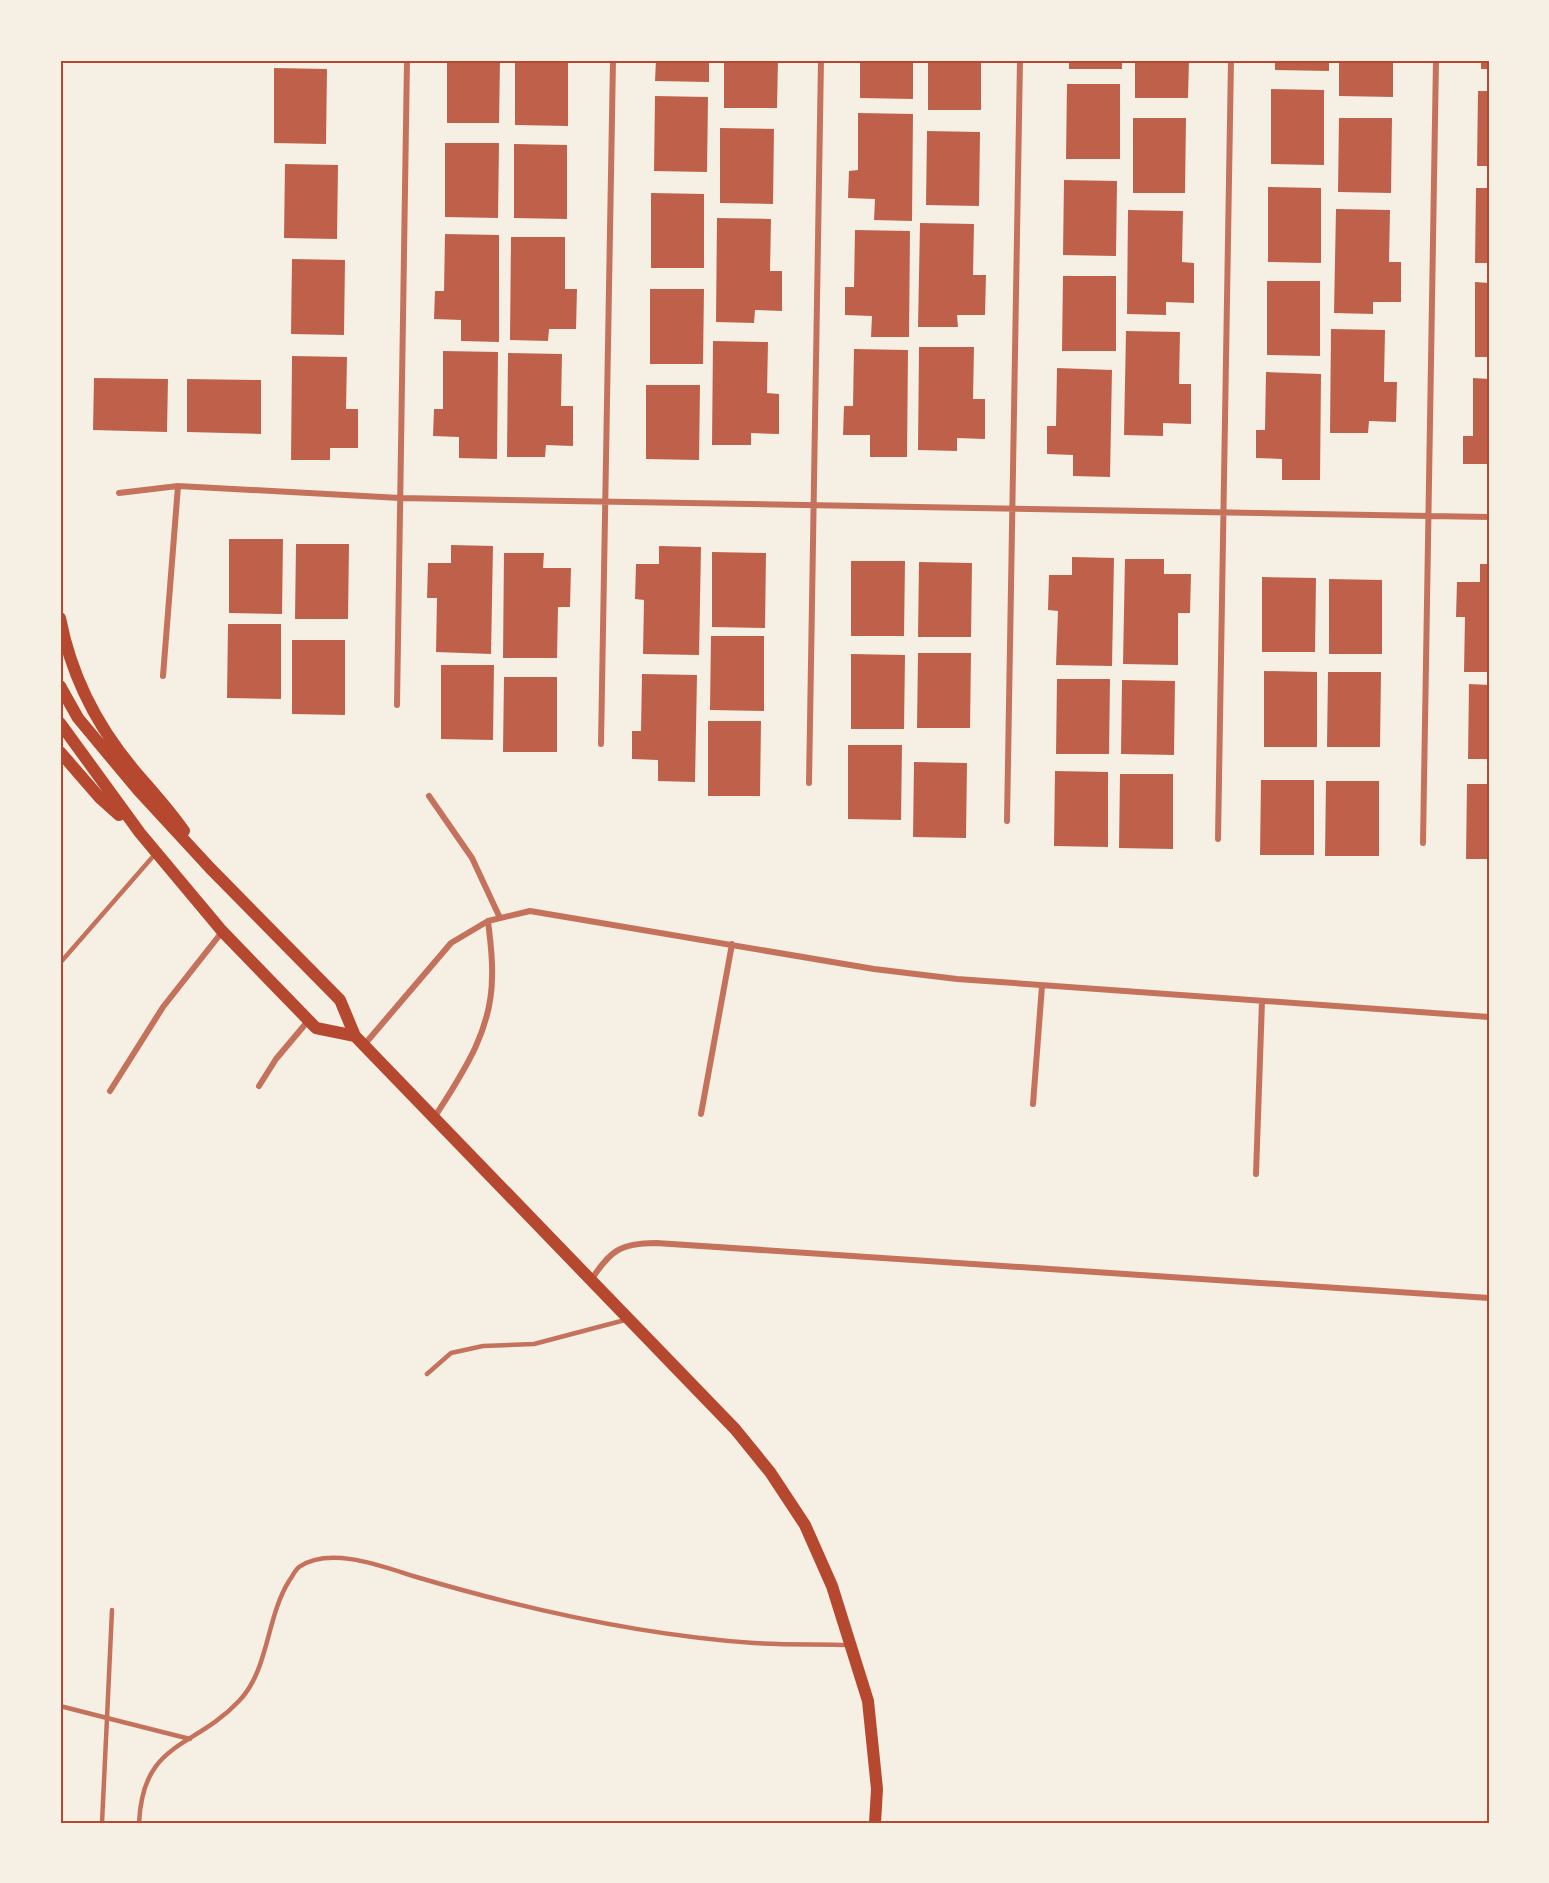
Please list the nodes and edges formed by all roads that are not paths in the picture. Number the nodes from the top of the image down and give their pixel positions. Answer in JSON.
{"nodes":[{"id":1,"x":407,"y":60,"type":"edge"},
{"id":2,"x":613,"y":60,"type":"edge"},
{"id":3,"x":821,"y":60,"type":"edge"},
{"id":4,"x":1020,"y":60,"type":"edge"},
{"id":5,"x":1231,"y":60,"type":"edge"},
{"id":6,"x":1436,"y":60,"type":"edge"},
{"id":7,"x":178,"y":486,"type":"junction"},
{"id":8,"x":119,"y":493,"type":"dead end"},
{"id":9,"x":400,"y":498,"type":"junction"},
{"id":10,"x":605,"y":501,"type":"junction"},
{"id":11,"x":813,"y":505,"type":"junction"},
{"id":12,"x":1013,"y":508,"type":"junction"},
{"id":13,"x":1223,"y":512,"type":"junction"},
{"id":14,"x":1428,"y":515,"type":"junction"},
{"id":15,"x":1489,"y":517,"type":"edge"},
{"id":16,"x":60,"y":618,"type":"edge"},
{"id":17,"x":163,"y":676,"type":"dead end"},
{"id":18,"x":60,"y":686,"type":"edge"},
{"id":19,"x":397,"y":705,"type":"dead end"},
{"id":20,"x":61,"y":725,"type":"edge"},
{"id":21,"x":601,"y":744,"type":"dead end"},
{"id":22,"x":60,"y":752,"type":"edge"},
{"id":23,"x":809,"y":783,"type":"dead end"},
{"id":24,"x":429,"y":796,"type":"dead end"},
{"id":25,"x":1007,"y":821,"type":"dead end"},
{"id":26,"x":140,"y":833,"type":"junction"},
{"id":27,"x":1218,"y":839,"type":"dead end"},
{"id":28,"x":1423,"y":843,"type":"dead end"},
{"id":29,"x":156,"y":853,"type":"junction"},
{"id":30,"x":210,"y":868,"type":"junction"},
{"id":31,"x":500,"y":918,"type":"junction"},
{"id":32,"x":488,"y":921,"type":"junction"},
{"id":33,"x":222,"y":931,"type":"junction"},
{"id":34,"x":732,"y":944,"type":"junction"},
{"id":35,"x":60,"y":963,"type":"edge"},
{"id":36,"x":1042,"y":986,"type":"junction"},
{"id":37,"x":1262,"y":1001,"type":"junction"},
{"id":38,"x":1489,"y":1017,"type":"edge"},
{"id":39,"x":308,"y":1021,"type":"junction"},
{"id":40,"x":360,"y":1041,"type":"junction"},
{"id":41,"x":259,"y":1086,"type":"dead end"},
{"id":42,"x":110,"y":1091,"type":"dead end"},
{"id":43,"x":1033,"y":1104,"type":"dead end"},
{"id":44,"x":701,"y":1114,"type":"dead end"},
{"id":45,"x":434,"y":1118,"type":"junction"},
{"id":46,"x":1256,"y":1174,"type":"dead end"},
{"id":47,"x":591,"y":1281,"type":"junction"},
{"id":48,"x":1489,"y":1298,"type":"edge"},
{"id":49,"x":628,"y":1319,"type":"junction"},
{"id":50,"x":427,"y":1374,"type":"dead end"},
{"id":51,"x":112,"y":1610,"type":"dead end"},
{"id":52,"x":852,"y":1645,"type":"junction"},
{"id":53,"x":60,"y":1706,"type":"edge"},
{"id":54,"x":107,"y":1718,"type":"junction"},
{"id":55,"x":190,"y":1738,"type":"junction"},
{"id":56,"x":102,"y":1823,"type":"edge"},
{"id":57,"x":139,"y":1823,"type":"edge"},
{"id":58,"x":875,"y":1823,"type":"edge"}],
"edges":[{"from":1,"to":9,"type":"street"},
{"from":2,"to":10,"type":"street"},
{"from":3,"to":11,"type":"street"},
{"from":4,"to":12,"type":"street"},
{"from":5,"to":13,"type":"street"},
{"from":6,"to":14,"type":"street"},
{"from":7,"to":8,"type":"street"},
{"from":7,"to":9,"type":"street"},
{"from":7,"to":17,"type":"street"},
{"from":9,"to":10,"type":"street"},
{"from":9,"to":19,"type":"street"},
{"from":10,"to":11,"type":"street"},
{"from":10,"to":21,"type":"street"},
{"from":11,"to":12,"type":"street"},
{"from":11,"to":23,"type":"street"},
{"from":12,"to":13,"type":"street"},
{"from":12,"to":25,"type":"street"},
{"from":13,"to":14,"type":"street"},
{"from":13,"to":27,"type":"street"},
{"from":14,"to":15,"type":"street"},
{"from":14,"to":28,"type":"street"},
{"from":16,"to":30,"type":"main road"},
{"from":18,"to":30,"type":"main road"},
{"from":20,"to":26,"type":"main road"},
{"from":22,"to":26,"type":"main road"},
{"from":24,"to":31,"type":"street"},
{"from":26,"to":29,"type":"main road"},
{"from":29,"to":33,"type":"main road"},
{"from":29,"to":35,"type":"lane"},
{"from":30,"to":40,"type":"main road"},
{"from":31,"to":32,"type":"street"},
{"from":31,"to":34,"type":"street"},
{"from":32,"to":40,"type":"street"},
{"from":32,"to":45,"type":"street"},
{"from":33,"to":39,"type":"main road"},
{"from":33,"to":42,"type":"street"},
{"from":34,"to":36,"type":"street"},
{"from":34,"to":44,"type":"street"},
{"from":36,"to":37,"type":"street"},
{"from":36,"to":43,"type":"street"},
{"from":37,"to":38,"type":"street"},
{"from":37,"to":46,"type":"street"},
{"from":39,"to":40,"type":"main road"},
{"from":39,"to":41,"type":"street"},
{"from":40,"to":45,"type":"main road"},
{"from":45,"to":47,"type":"main road"},
{"from":47,"to":48,"type":"street"},
{"from":47,"to":49,"type":"main road"},
{"from":49,"to":50,"type":"lane"},
{"from":49,"to":52,"type":"main road"},
{"from":51,"to":54,"type":"lane"},
{"from":52,"to":55,"type":"lane"},
{"from":52,"to":58,"type":"main road"},
{"from":53,"to":54,"type":"lane"},
{"from":54,"to":55,"type":"lane"},
{"from":54,"to":56,"type":"lane"},
{"from":55,"to":57,"type":"lane"}]}
